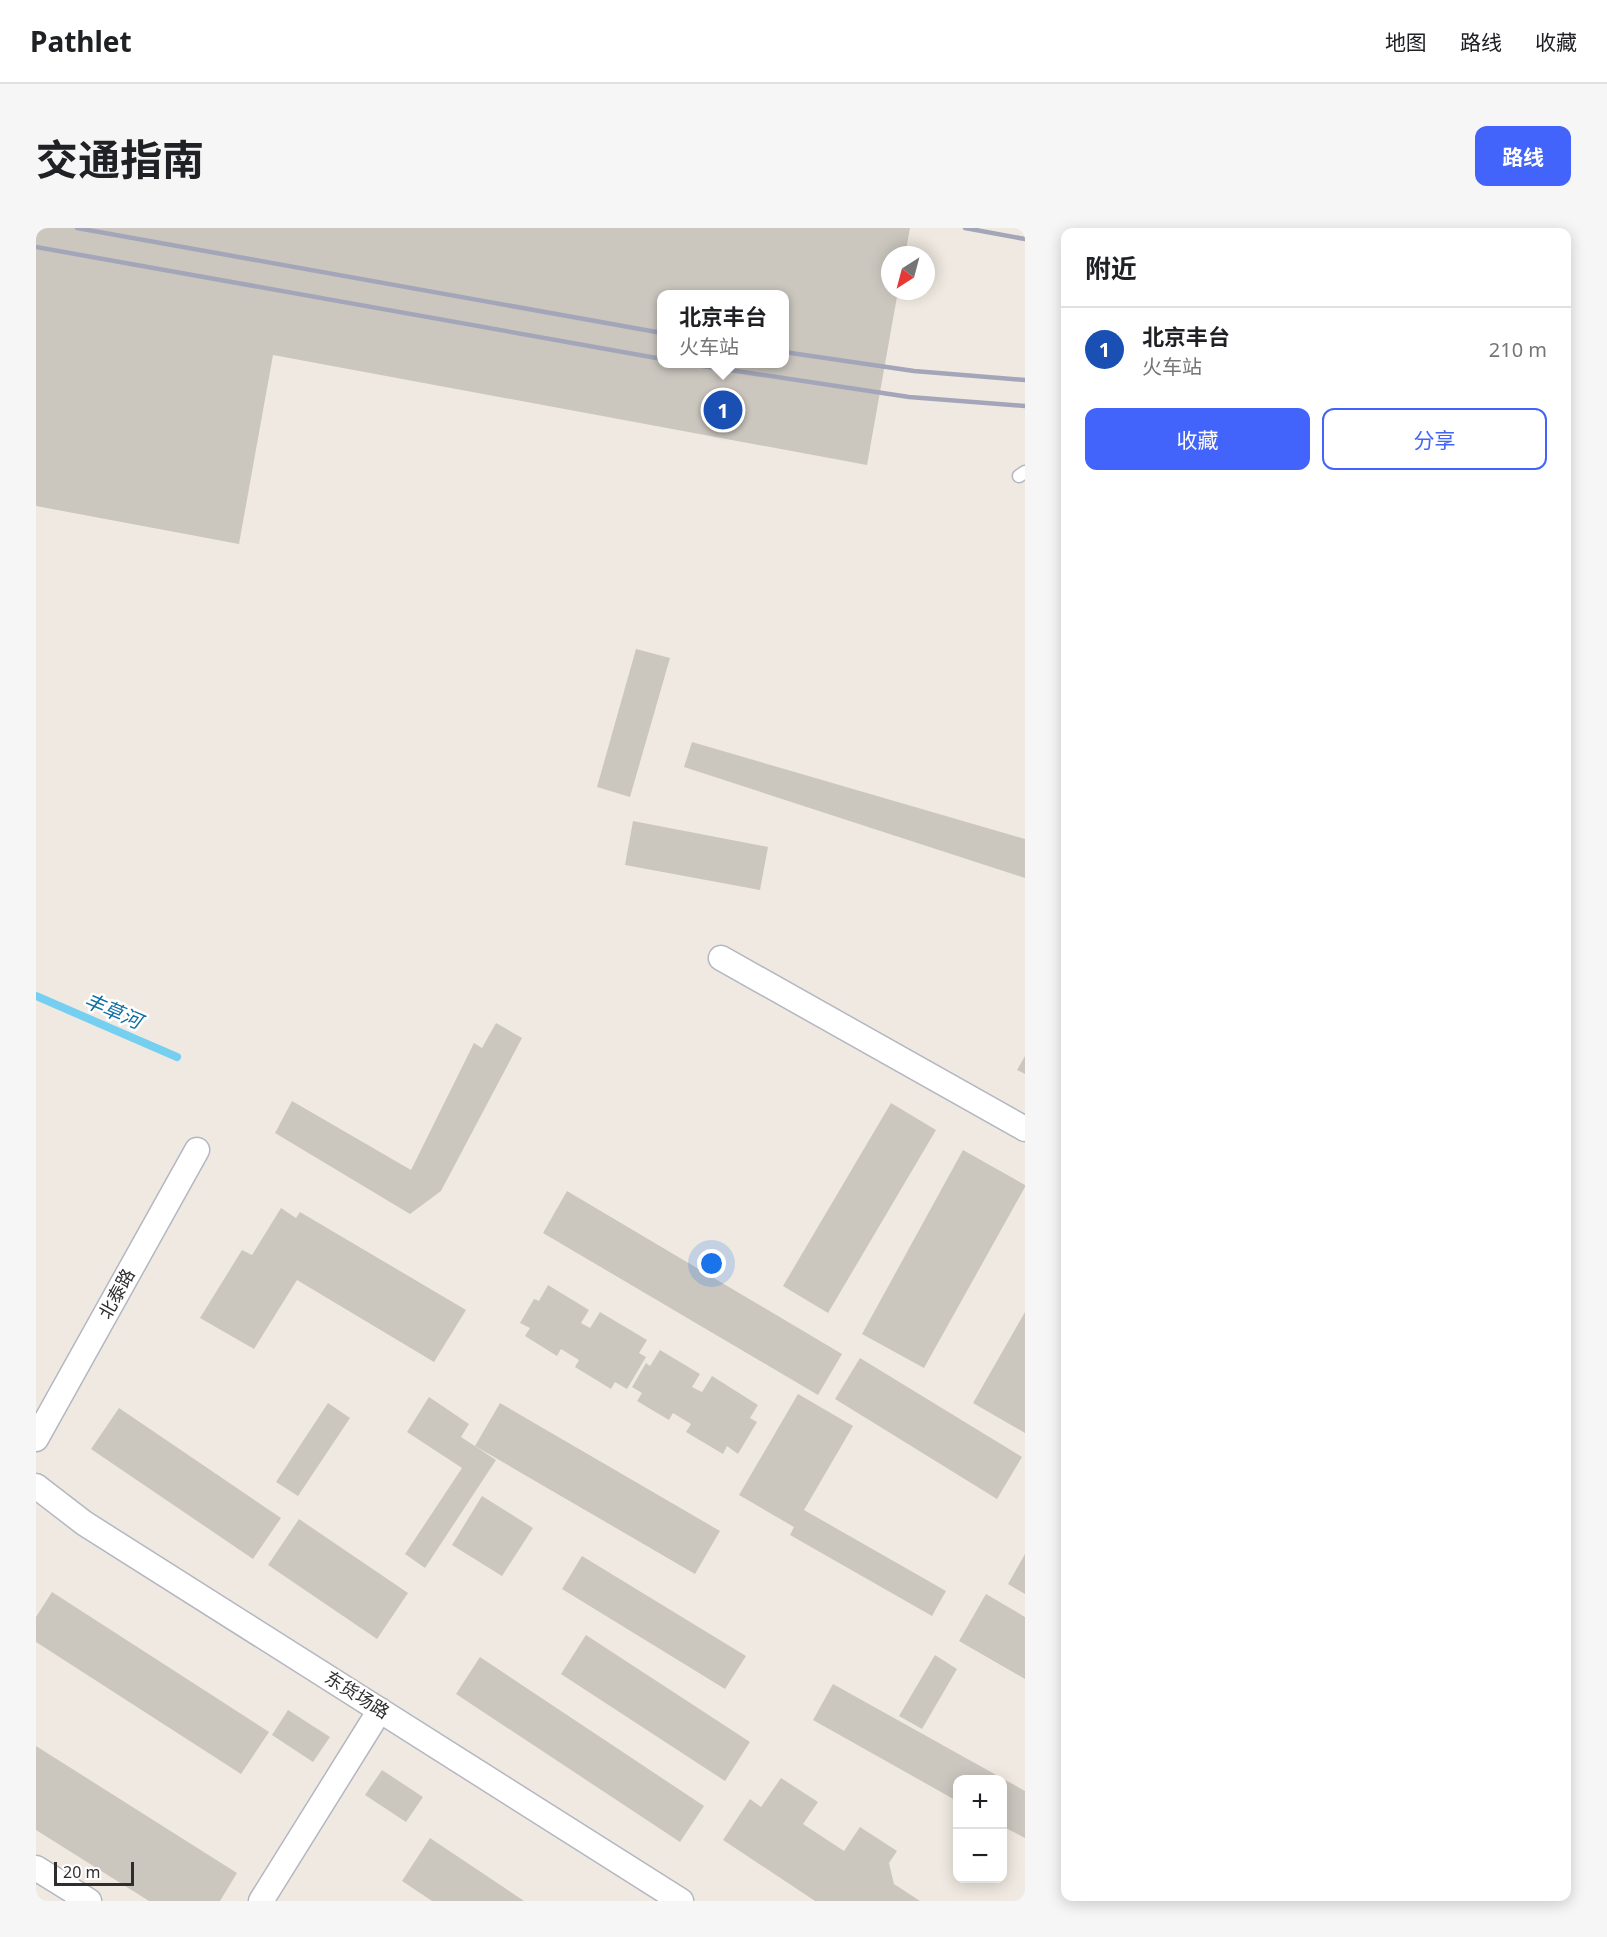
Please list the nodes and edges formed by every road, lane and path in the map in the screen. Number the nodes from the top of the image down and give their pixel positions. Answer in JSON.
{"nodes":[{"id":1,"x":721,"y":958,"type":"dead end"},
{"id":2,"x":1025,"y":1129,"type":"edge"},
{"id":3,"x":197,"y":1150,"type":"dead end"},
{"id":4,"x":36,"y":1439,"type":"edge"},
{"id":5,"x":36,"y":1486,"type":"edge"},
{"id":6,"x":380,"y":1710,"type":"junction"},
{"id":7,"x":36,"y":1868,"type":"edge"},
{"id":8,"x":89,"y":1901,"type":"edge"},
{"id":9,"x":261,"y":1901,"type":"edge"},
{"id":10,"x":681,"y":1901,"type":"edge"}],
"edges":[{"from":1,"to":2,"type":"street"},
{"from":3,"to":4,"type":"street","name":"北泰路"},
{"from":5,"to":6,"type":"street","name":"东货场路"},
{"from":6,"to":9,"type":"street"},
{"from":6,"to":10,"type":"street","name":"东货场路"},
{"from":7,"to":8,"type":"street"}]}
